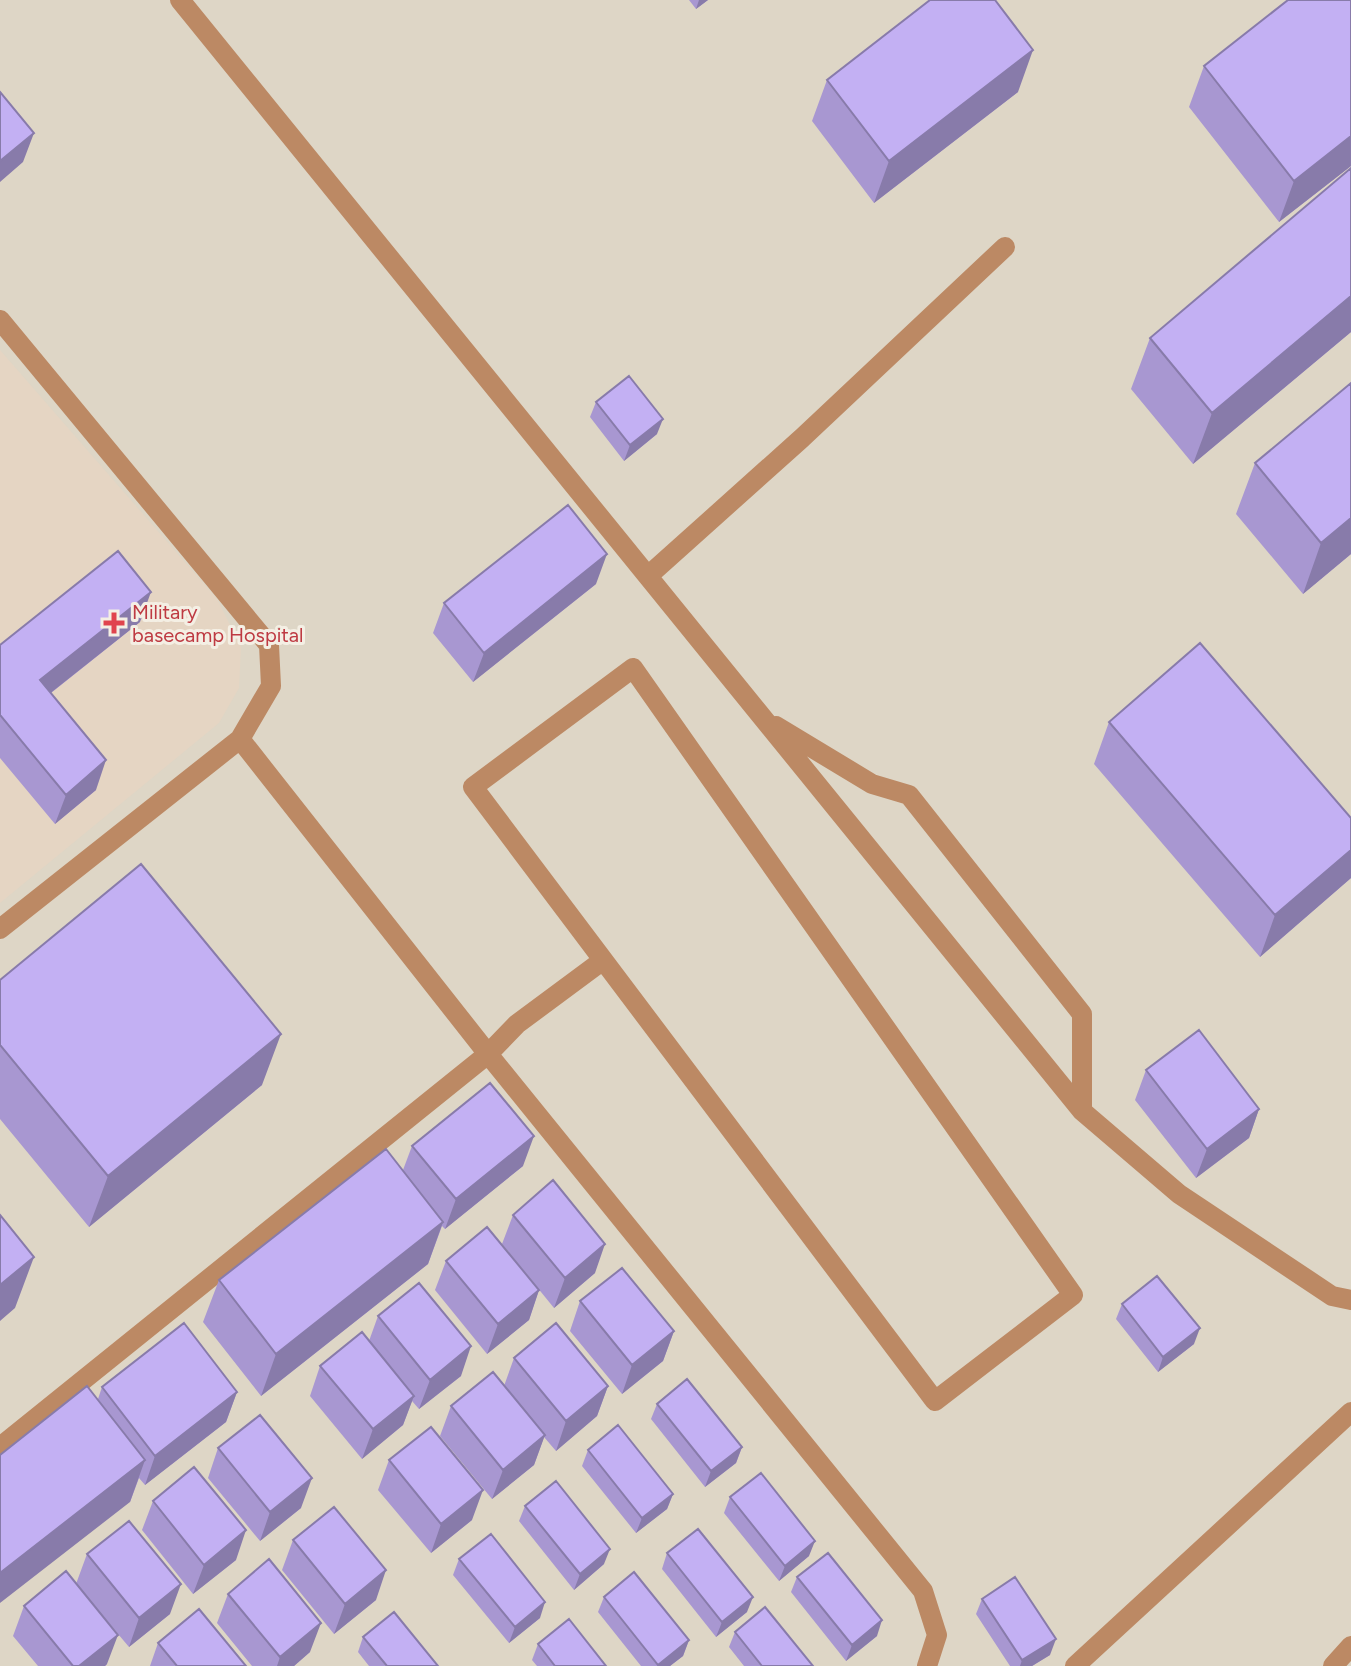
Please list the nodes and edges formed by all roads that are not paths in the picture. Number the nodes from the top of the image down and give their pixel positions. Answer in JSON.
{"nodes":[{"id":1,"x":180,"y":0,"type":"edge"},
{"id":2,"x":1005,"y":247,"type":"dead end"},
{"id":3,"x":0,"y":320,"type":"edge"},
{"id":4,"x":648,"y":576,"type":"junction"},
{"id":5,"x":762,"y":717,"type":"junction"},
{"id":6,"x":240,"y":739,"type":"junction"},
{"id":7,"x":0,"y":929,"type":"edge"},
{"id":8,"x":602,"y":961,"type":"junction"},
{"id":9,"x":488,"y":1054,"type":"junction"},
{"id":10,"x":1082,"y":1111,"type":"junction"},
{"id":11,"x":1351,"y":1300,"type":"edge"},
{"id":12,"x":1351,"y":1412,"type":"edge"},
{"id":13,"x":0,"y":1447,"type":"edge"},
{"id":14,"x":1351,"y":1646,"type":"edge"},
{"id":15,"x":927,"y":1666,"type":"edge"},
{"id":16,"x":1075,"y":1666,"type":"edge"},
{"id":17,"x":1333,"y":1666,"type":"edge"}],
"edges":[{"from":1,"to":4,"type":"lane"},
{"from":2,"to":4,"type":"lane"},
{"from":3,"to":6,"type":"lane"},
{"from":4,"to":5,"type":"lane"},
{"from":5,"to":10,"type":"lane"},
{"from":5,"to":10,"type":"lane"},
{"from":6,"to":7,"type":"lane"},
{"from":6,"to":9,"type":"lane"},
{"from":8,"to":8,"type":"lane"},
{"from":8,"to":9,"type":"lane"},
{"from":9,"to":13,"type":"lane"},
{"from":9,"to":15,"type":"lane"},
{"from":10,"to":11,"type":"lane"},
{"from":12,"to":16,"type":"lane"},
{"from":14,"to":17,"type":"lane"}]}
